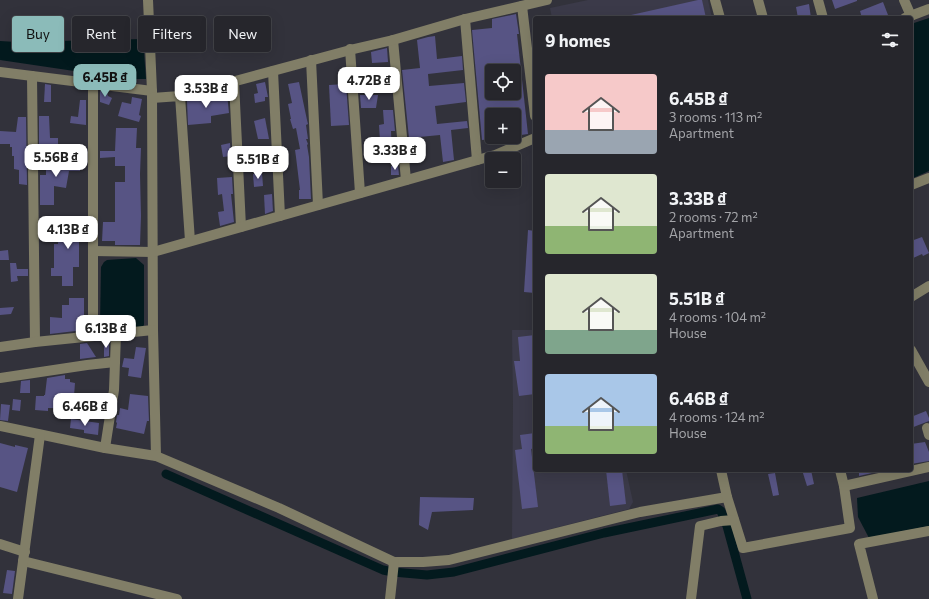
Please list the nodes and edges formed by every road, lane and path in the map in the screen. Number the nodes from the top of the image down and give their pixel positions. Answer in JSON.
{"nodes":[{"id":1,"x":148,"y":0,"type":"edge"},
{"id":2,"x":547,"y":0,"type":"edge"},
{"id":3,"x":715,"y":0,"type":"edge"},
{"id":4,"x":758,"y":0,"type":"edge"},
{"id":5,"x":818,"y":0,"type":"edge"},
{"id":6,"x":904,"y":0,"type":"edge"},
{"id":7,"x":522,"y":6,"type":"junction"},
{"id":8,"x":929,"y":10,"type":"edge"},
{"id":9,"x":719,"y":16,"type":"edge"},
{"id":10,"x":762,"y":16,"type":"edge"},
{"id":11,"x":822,"y":16,"type":"edge"},
{"id":12,"x":908,"y":16,"type":"edge"},
{"id":13,"x":911,"y":16,"type":"edge"},
{"id":14,"x":464,"y":19,"type":"junction"},
{"id":15,"x":393,"y":40,"type":"junction"},
{"id":16,"x":350,"y":50,"type":"junction"},
{"id":17,"x":311,"y":60,"type":"junction"},
{"id":18,"x":274,"y":71,"type":"junction"},
{"id":19,"x":0,"y":72,"type":"edge"},
{"id":20,"x":32,"y":76,"type":"junction"},
{"id":21,"x":234,"y":82,"type":"junction"},
{"id":22,"x":93,"y":84,"type":"junction"},
{"id":23,"x":152,"y":94,"type":"junction"},
{"id":24,"x":180,"y":96,"type":"junction"},
{"id":25,"x":533,"y":99,"type":"edge"},
{"id":26,"x":533,"y":139,"type":"edge"},
{"id":27,"x":477,"y":160,"type":"junction"},
{"id":28,"x":929,"y":178,"type":"edge"},
{"id":29,"x":406,"y":180,"type":"junction"},
{"id":30,"x":913,"y":185,"type":"edge"},
{"id":31,"x":360,"y":193,"type":"junction"},
{"id":32,"x":318,"y":205,"type":"junction"},
{"id":33,"x":280,"y":216,"type":"junction"},
{"id":34,"x":241,"y":227,"type":"junction"},
{"id":35,"x":190,"y":241,"type":"junction"},
{"id":36,"x":93,"y":251,"type":"junction"},
{"id":37,"x":153,"y":252,"type":"junction"},
{"id":38,"x":929,"y":286,"type":"edge"},
{"id":39,"x":913,"y":296,"type":"edge"},
{"id":40,"x":153,"y":330,"type":"junction"},
{"id":41,"x":116,"y":334,"type":"junction"},
{"id":42,"x":93,"y":336,"type":"junction"},
{"id":43,"x":35,"y":342,"type":"junction"},
{"id":44,"x":0,"y":347,"type":"edge"},
{"id":45,"x":913,"y":354,"type":"edge"},
{"id":46,"x":115,"y":362,"type":"junction"},
{"id":47,"x":0,"y":378,"type":"edge"},
{"id":48,"x":929,"y":382,"type":"edge"},
{"id":49,"x":0,"y":426,"type":"edge"},
{"id":50,"x":40,"y":435,"type":"junction"},
{"id":51,"x":105,"y":448,"type":"junction"},
{"id":52,"x":156,"y":456,"type":"junction"},
{"id":53,"x":929,"y":467,"type":"edge"},
{"id":54,"x":913,"y":471,"type":"edge"},
{"id":55,"x":721,"y":472,"type":"edge"},
{"id":56,"x":840,"y":472,"type":"edge"},
{"id":57,"x":907,"y":472,"type":"edge"},
{"id":58,"x":844,"y":486,"type":"junction"},
{"id":59,"x":727,"y":497,"type":"junction"},
{"id":60,"x":728,"y":520,"type":"junction"},
{"id":61,"x":929,"y":531,"type":"edge"},
{"id":62,"x":0,"y":544,"type":"edge"},
{"id":63,"x":24,"y":556,"type":"junction"},
{"id":64,"x":393,"y":569,"type":"junction"},
{"id":65,"x":18,"y":599,"type":"edge"},
{"id":66,"x":177,"y":599,"type":"edge"},
{"id":67,"x":390,"y":599,"type":"edge"},
{"id":68,"x":691,"y":599,"type":"edge"},
{"id":69,"x":873,"y":599,"type":"edge"}],
"edges":[{"from":1,"to":23,"type":"street"},
{"from":2,"to":7,"type":"street"},
{"from":3,"to":9,"type":"street"},
{"from":4,"to":10,"type":"street"},
{"from":5,"to":11,"type":"street"},
{"from":6,"to":12,"type":"street"},
{"from":7,"to":14,"type":"street"},
{"from":7,"to":25,"type":"street"},
{"from":8,"to":13,"type":"street"},
{"from":14,"to":15,"type":"street"},
{"from":14,"to":27,"type":"street"},
{"from":15,"to":16,"type":"street"},
{"from":15,"to":29,"type":"street"},
{"from":16,"to":17,"type":"street"},
{"from":16,"to":31,"type":"street"},
{"from":17,"to":18,"type":"street"},
{"from":17,"to":32,"type":"street"},
{"from":18,"to":21,"type":"street"},
{"from":18,"to":33,"type":"street"},
{"from":19,"to":20,"type":"street"},
{"from":20,"to":22,"type":"street"},
{"from":20,"to":43,"type":"street"},
{"from":21,"to":24,"type":"street"},
{"from":21,"to":34,"type":"street"},
{"from":22,"to":23,"type":"street"},
{"from":22,"to":36,"type":"street"},
{"from":23,"to":24,"type":"street"},
{"from":23,"to":37,"type":"street"},
{"from":24,"to":35,"type":"street"},
{"from":26,"to":27,"type":"street"},
{"from":27,"to":29,"type":"street"},
{"from":28,"to":30,"type":"street"},
{"from":29,"to":31,"type":"street"},
{"from":31,"to":32,"type":"street"},
{"from":32,"to":33,"type":"street"},
{"from":33,"to":34,"type":"street"},
{"from":34,"to":35,"type":"street"},
{"from":35,"to":37,"type":"street"},
{"from":36,"to":37,"type":"street"},
{"from":36,"to":42,"type":"street"},
{"from":37,"to":40,"type":"street"},
{"from":38,"to":39,"type":"street"},
{"from":40,"to":41,"type":"street"},
{"from":40,"to":52,"type":"street"},
{"from":41,"to":42,"type":"street"},
{"from":41,"to":46,"type":"street"},
{"from":42,"to":43,"type":"street"},
{"from":43,"to":44,"type":"street"},
{"from":45,"to":48,"type":"street"},
{"from":46,"to":47,"type":"street"},
{"from":46,"to":51,"type":"street"},
{"from":49,"to":50,"type":"street"},
{"from":50,"to":51,"type":"street"},
{"from":50,"to":63,"type":"street"},
{"from":51,"to":52,"type":"street"},
{"from":52,"to":64,"type":"street"},
{"from":53,"to":54,"type":"street"},
{"from":55,"to":59,"type":"street"},
{"from":56,"to":58,"type":"street"},
{"from":57,"to":58,"type":"street"},
{"from":58,"to":60,"type":"street"},
{"from":59,"to":60,"type":"street"},
{"from":59,"to":64,"type":"street"},
{"from":60,"to":68,"type":"street"},
{"from":61,"to":69,"type":"street"},
{"from":62,"to":63,"type":"street"},
{"from":63,"to":65,"type":"street"},
{"from":63,"to":66,"type":"street"},
{"from":64,"to":67,"type":"street"}]}
